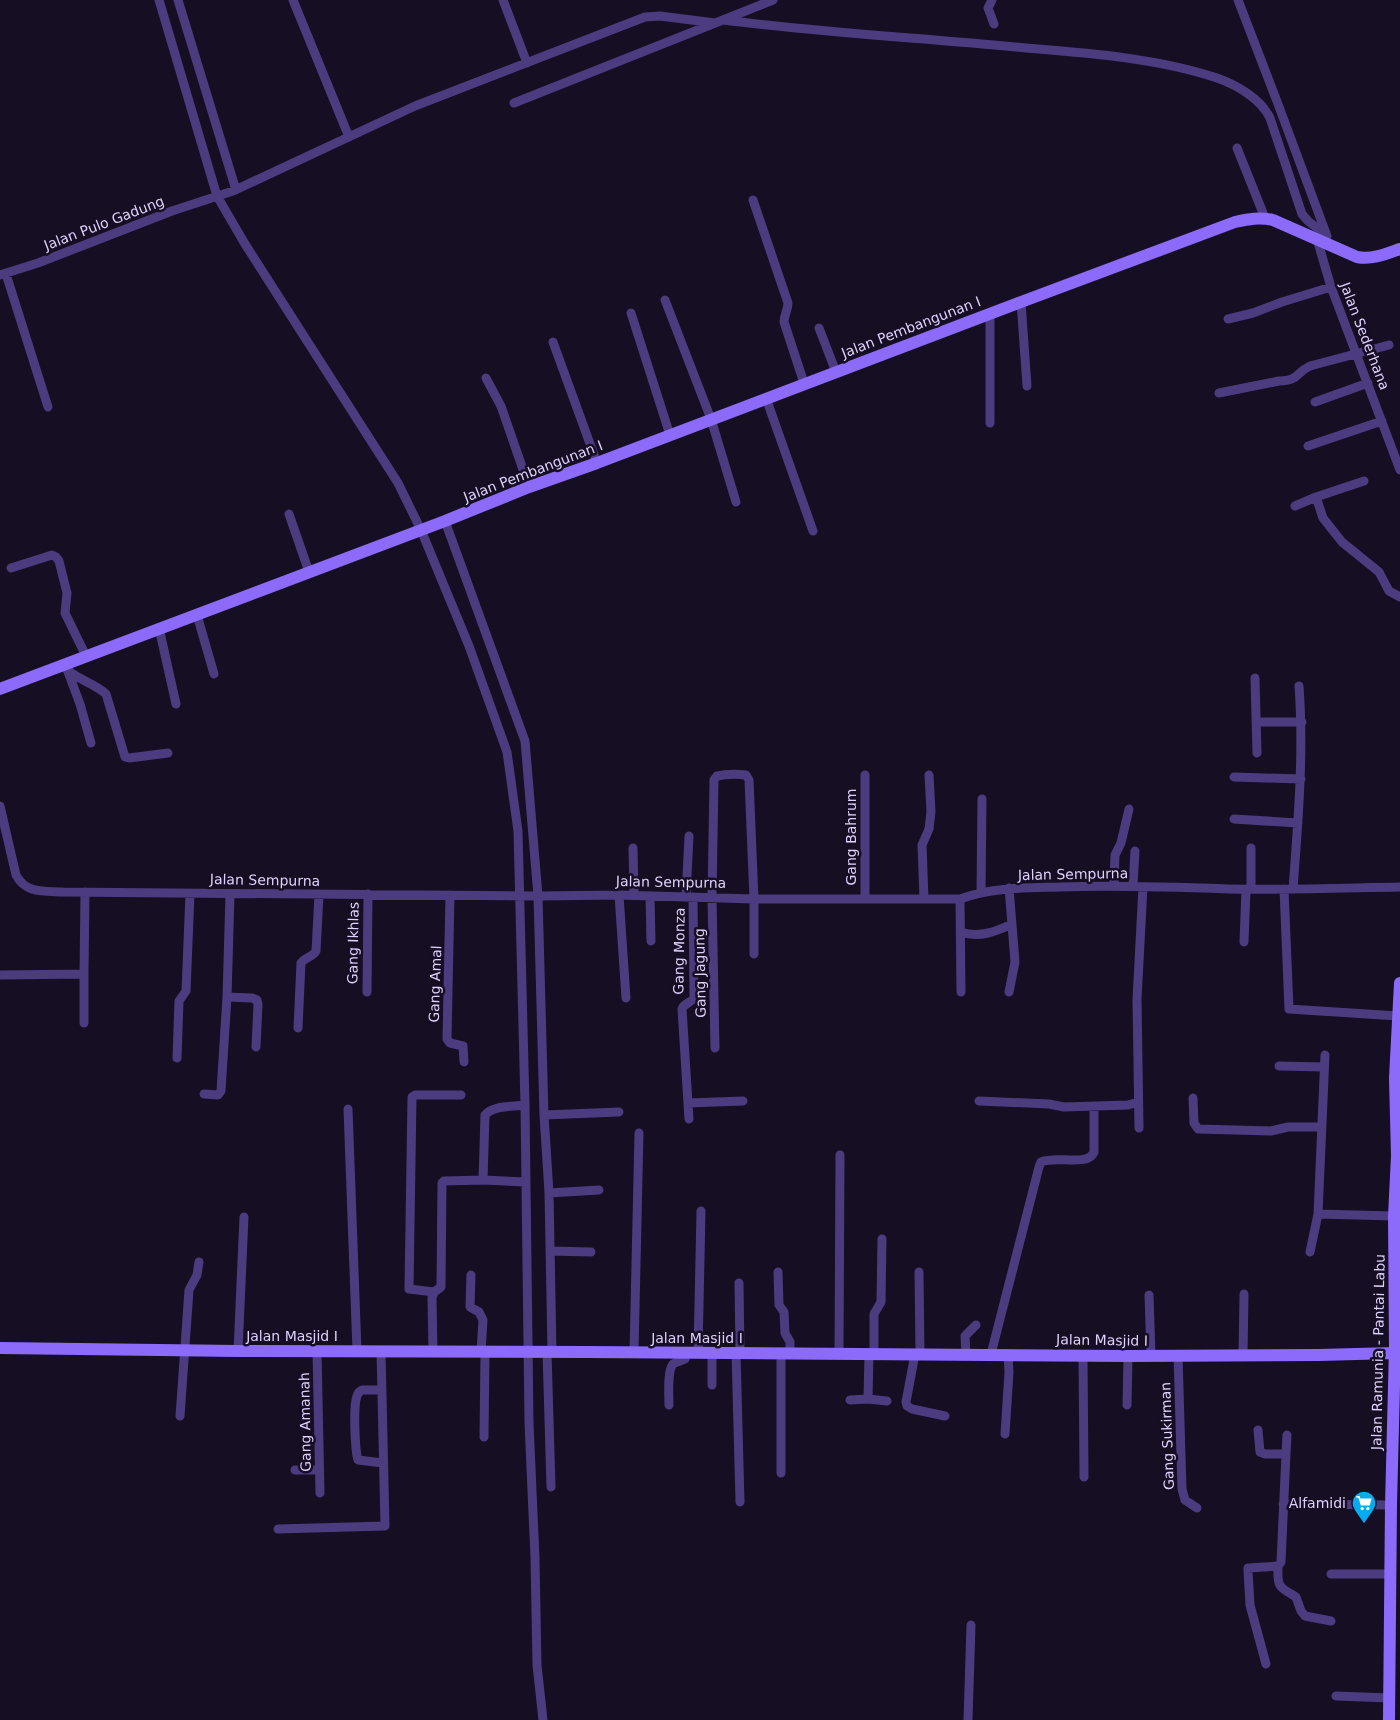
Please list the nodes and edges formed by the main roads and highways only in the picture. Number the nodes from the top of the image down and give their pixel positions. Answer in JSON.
{"nodes":[{"id":1,"x":1400,"y":249,"type":"edge"},
{"id":2,"x":0,"y":689,"type":"edge"},
{"id":3,"x":1400,"y":984,"type":"edge"},
{"id":4,"x":1398,"y":1112,"type":"edge"},
{"id":5,"x":0,"y":1348,"type":"edge"},
{"id":6,"x":1396,"y":1348,"type":"edge"},
{"id":7,"x":1396,"y":1488,"type":"edge"},
{"id":8,"x":1396,"y":1555,"type":"edge"},
{"id":9,"x":1395,"y":1623,"type":"edge"},
{"id":10,"x":1389,"y":1720,"type":"edge"}],
"edges":[{"from":1,"to":2,"type":"main road","name":"Jalan Pembangunan I"},
{"from":3,"to":4,"type":"main road","name":"Jalan Ramunia - Pantai Labu"},
{"from":4,"to":6,"type":"main road","name":"Jalan Ramunia - Pantai Labu"},
{"from":5,"to":6,"type":"main road","name":"Jalan Masjid I"},
{"from":6,"to":7,"type":"main road","name":"Jalan Ramunia - Pantai Labu"},
{"from":7,"to":8,"type":"main road","name":"Jalan Ramunia - Pantai Labu"},
{"from":8,"to":9,"type":"main road","name":"Jalan Ramunia - Pantai Labu"},
{"from":9,"to":10,"type":"main road","name":"Jalan Ramunia - Pantai Labu"}]}
